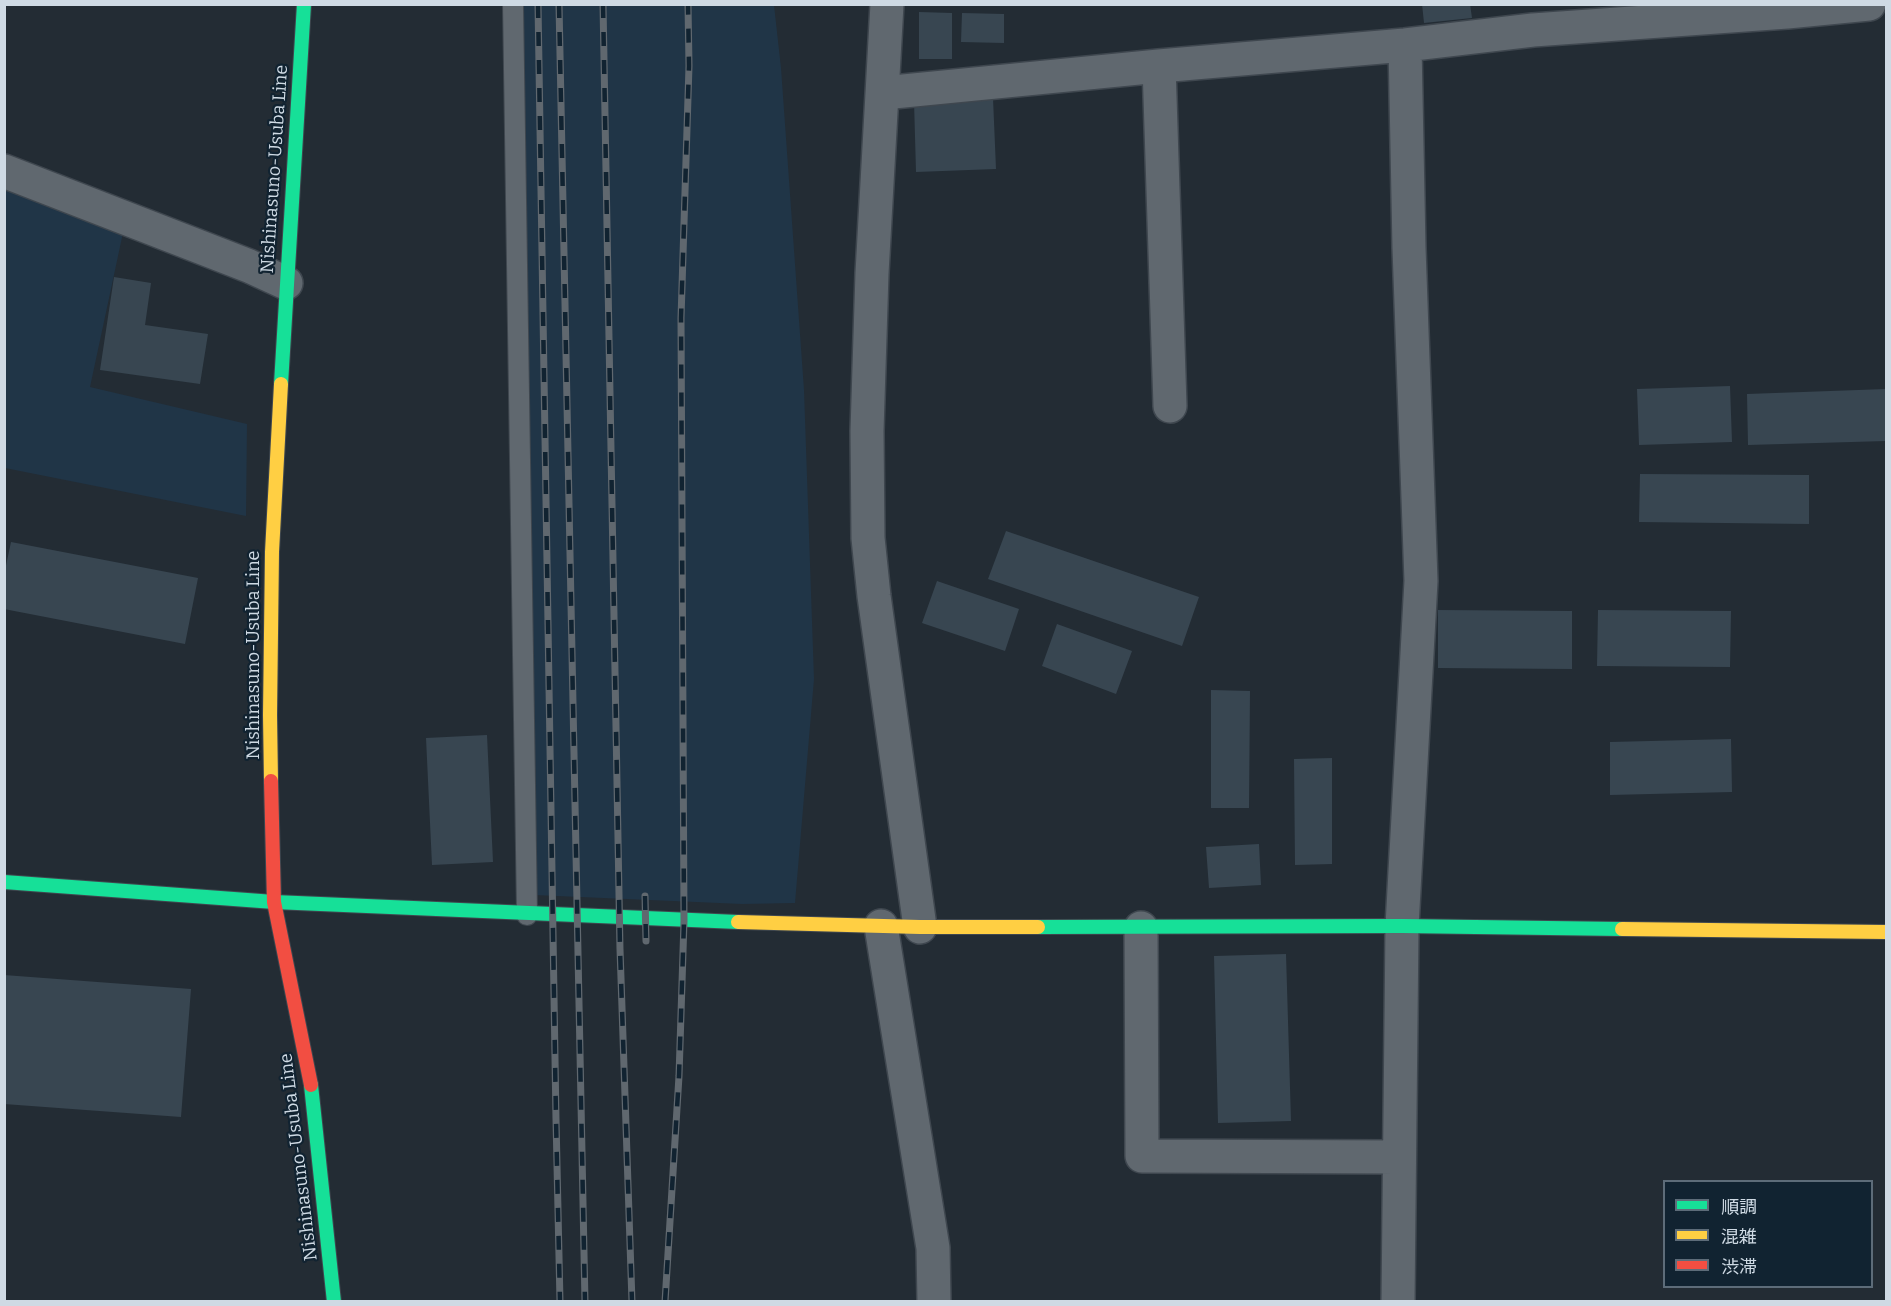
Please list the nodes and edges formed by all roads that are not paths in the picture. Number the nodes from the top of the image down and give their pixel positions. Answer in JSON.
{"nodes":[{"id":1,"x":304,"y":4,"type":"edge"},
{"id":2,"x":513,"y":4,"type":"edge"},
{"id":3,"x":887,"y":4,"type":"edge"},
{"id":4,"x":1869,"y":4,"type":"edge"},
{"id":5,"x":1533,"y":17,"type":"edge"},
{"id":6,"x":1405,"y":45,"type":"junction"},
{"id":7,"x":1159,"y":66,"type":"junction"},
{"id":8,"x":883,"y":93,"type":"junction"},
{"id":9,"x":4,"y":171,"type":"edge"},
{"id":10,"x":286,"y":284,"type":"junction"},
{"id":11,"x":1170,"y":406,"type":"dead end"},
{"id":12,"x":4,"y":882,"type":"edge"},
{"id":13,"x":274,"y":902,"type":"junction"},
{"id":14,"x":527,"y":915,"type":"junction"},
{"id":15,"x":881,"y":926,"type":"junction"},
{"id":16,"x":1402,"y":926,"type":"junction"},
{"id":17,"x":920,"y":927,"type":"junction"},
{"id":18,"x":1141,"y":928,"type":"junction"},
{"id":19,"x":1887,"y":932,"type":"edge"},
{"id":20,"x":1400,"y":1157,"type":"junction"},
{"id":21,"x":333,"y":1302,"type":"edge"},
{"id":22,"x":934,"y":1302,"type":"edge"},
{"id":23,"x":1398,"y":1302,"type":"edge"}],
"edges":[{"from":1,"to":10,"type":"street","name":"Nishinasuno-Usuba Line"},
{"from":2,"to":14,"type":"lane"},
{"from":3,"to":8,"type":"street"},
{"from":4,"to":5,"type":"street"},
{"from":5,"to":6,"type":"street"},
{"from":6,"to":7,"type":"street"},
{"from":6,"to":16,"type":"street"},
{"from":7,"to":8,"type":"street"},
{"from":7,"to":11,"type":"street"},
{"from":8,"to":17,"type":"street"},
{"from":9,"to":10,"type":"street"},
{"from":10,"to":13,"type":"street","name":"Nishinasuno-Usuba Line"},
{"from":12,"to":13,"type":"street"},
{"from":13,"to":14,"type":"street"},
{"from":13,"to":21,"type":"street","name":"Nishinasuno-Usuba Line"},
{"from":14,"to":15,"type":"street"},
{"from":15,"to":17,"type":"street"},
{"from":15,"to":22,"type":"street"},
{"from":16,"to":18,"type":"street"},
{"from":16,"to":19,"type":"street"},
{"from":16,"to":20,"type":"street"},
{"from":17,"to":18,"type":"street"},
{"from":18,"to":20,"type":"street"},
{"from":20,"to":23,"type":"street"}]}
